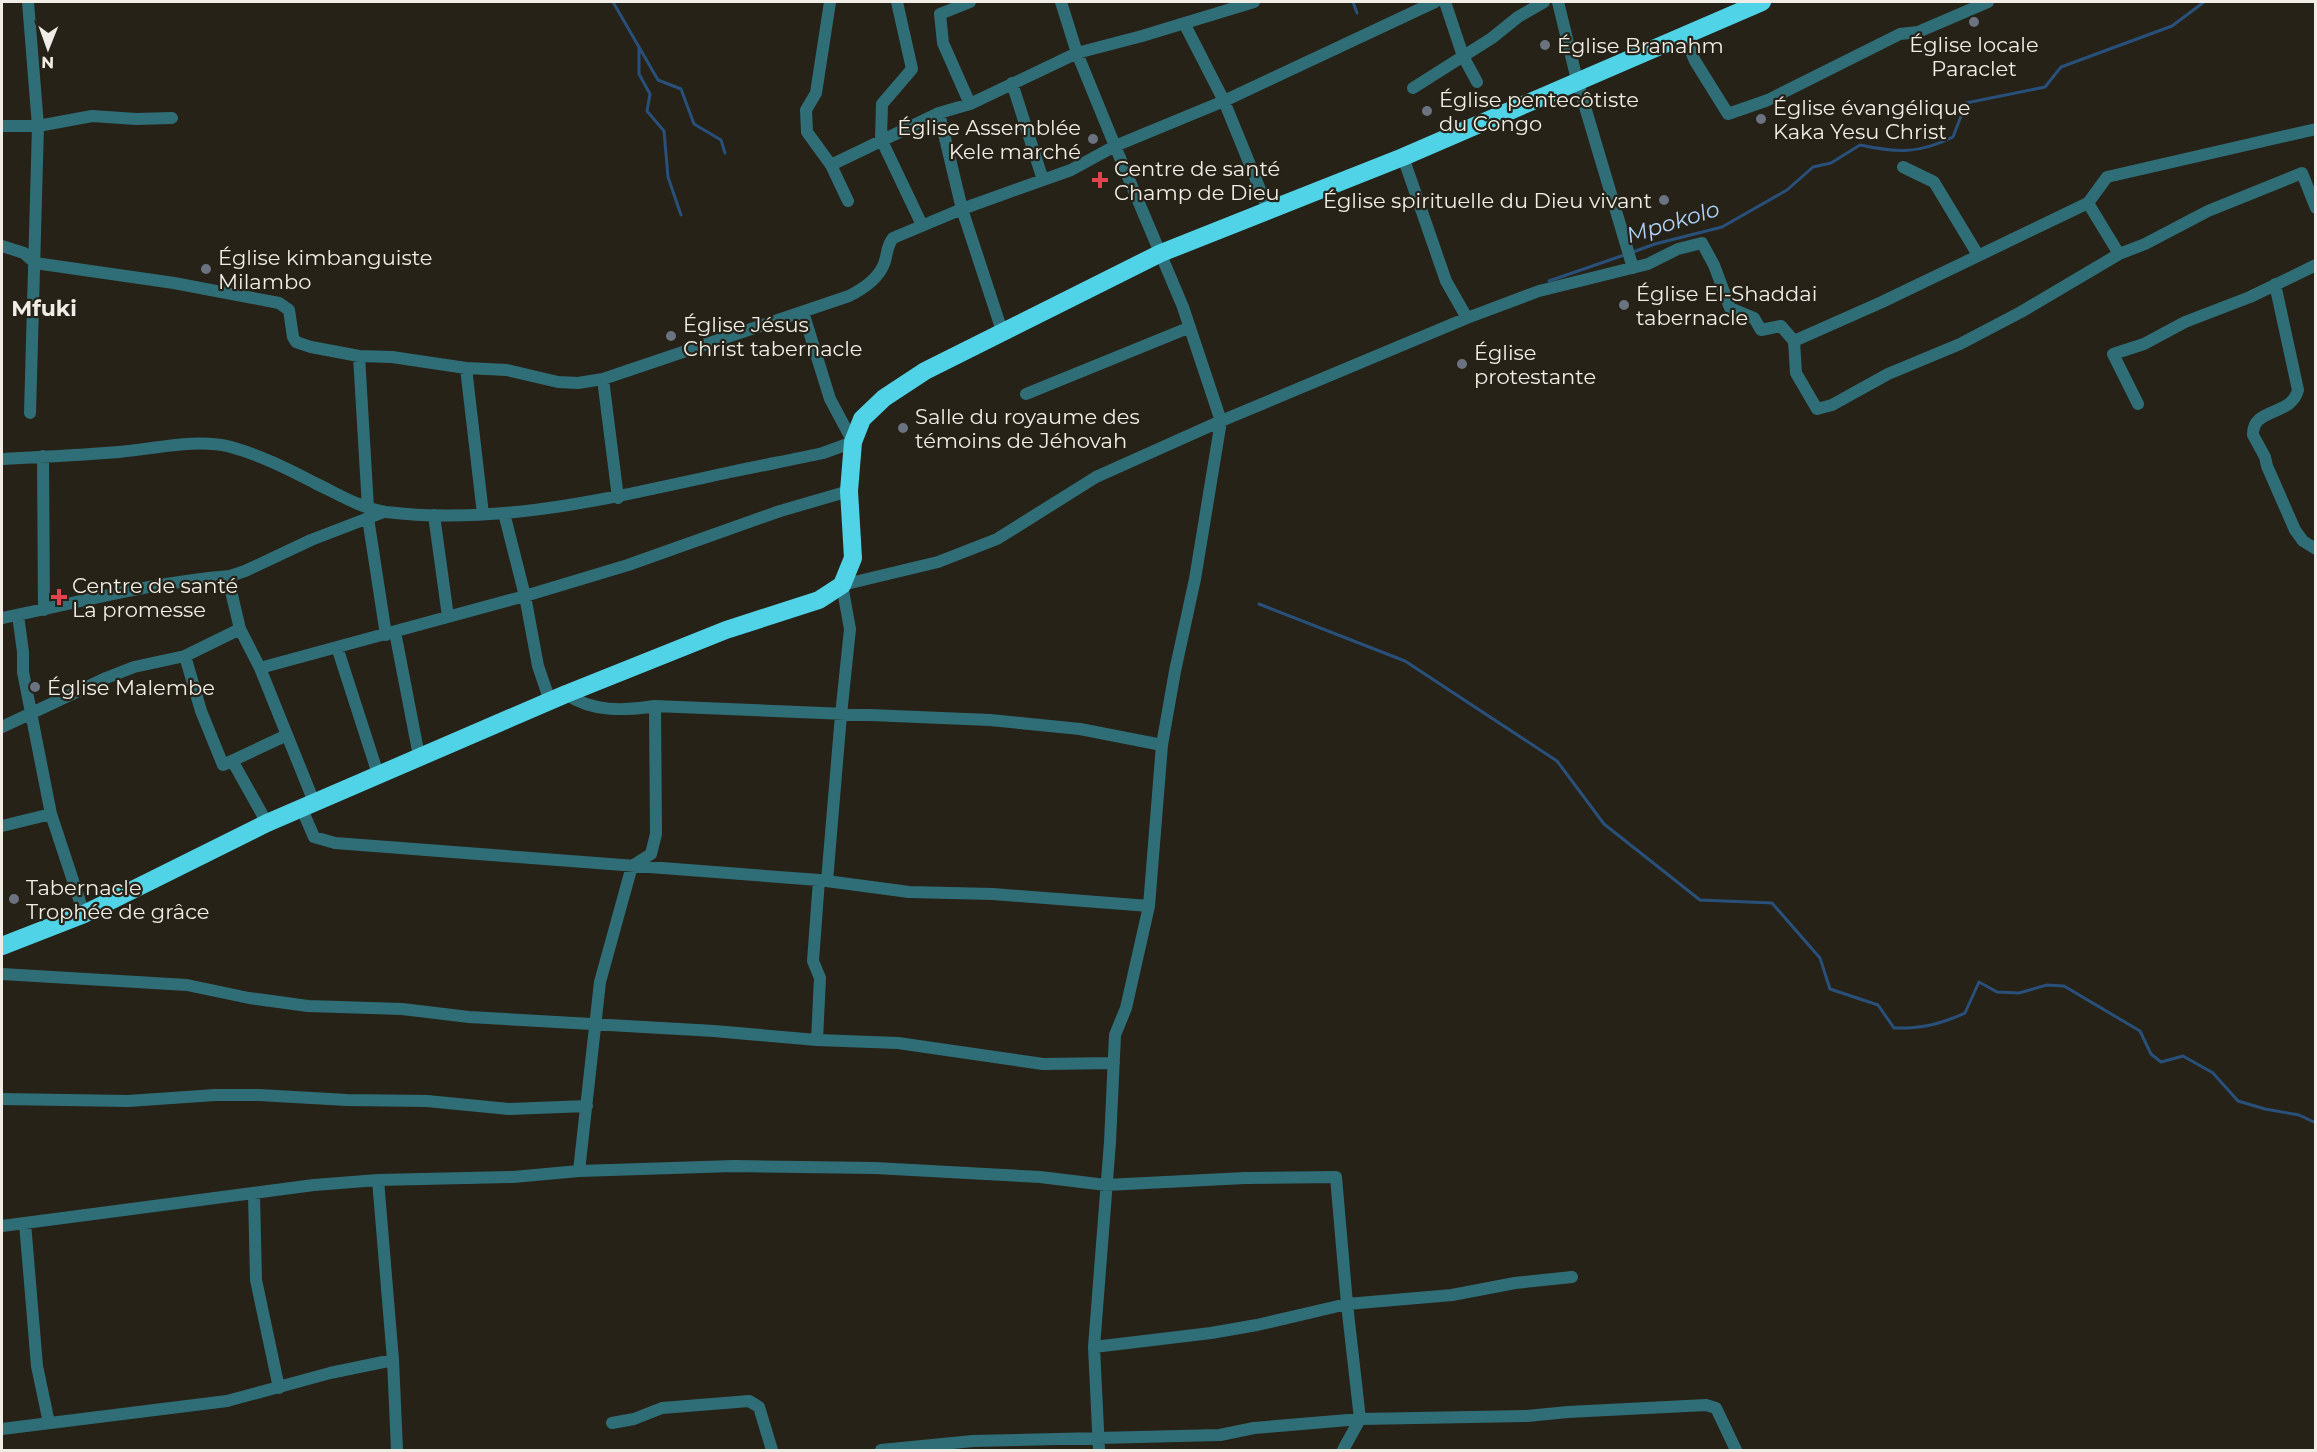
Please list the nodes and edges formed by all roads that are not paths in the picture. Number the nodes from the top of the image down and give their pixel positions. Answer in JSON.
{"nodes":[{"id":1,"x":28,"y":2,"type":"edge"},
{"id":2,"x":830,"y":2,"type":"edge"},
{"id":3,"x":897,"y":2,"type":"edge"},
{"id":4,"x":1061,"y":2,"type":"edge"},
{"id":5,"x":1254,"y":2,"type":"edge"},
{"id":6,"x":1435,"y":2,"type":"edge"},
{"id":7,"x":1445,"y":2,"type":"edge"},
{"id":8,"x":1544,"y":2,"type":"edge"},
{"id":9,"x":1558,"y":2,"type":"edge"},
{"id":10,"x":1762,"y":2,"type":"edge"},
{"id":11,"x":1988,"y":2,"type":"edge"},
{"id":12,"x":962,"y":3,"type":"edge"},
{"id":13,"x":1184,"y":23,"type":"junction"},
{"id":14,"x":1684,"y":35,"type":"junction"},
{"id":15,"x":1077,"y":53,"type":"junction"},
{"id":16,"x":1463,"y":56,"type":"junction"},
{"id":17,"x":1577,"y":80,"type":"junction"},
{"id":18,"x":1477,"y":82,"type":"dead end"},
{"id":19,"x":1012,"y":83,"type":"junction"},
{"id":20,"x":1413,"y":88,"type":"dead end"},
{"id":21,"x":1224,"y":101,"type":"junction"},
{"id":22,"x":970,"y":104,"type":"junction"},
{"id":23,"x":939,"y":113,"type":"junction"},
{"id":24,"x":172,"y":118,"type":"dead end"},
{"id":25,"x":2,"y":126,"type":"edge"},
{"id":26,"x":38,"y":126,"type":"junction"},
{"id":27,"x":2316,"y":129,"type":"edge"},
{"id":28,"x":881,"y":140,"type":"junction"},
{"id":29,"x":1115,"y":146,"type":"junction"},
{"id":30,"x":1403,"y":157,"type":"junction"},
{"id":31,"x":831,"y":165,"type":"junction"},
{"id":32,"x":1903,"y":166,"type":"dead end"},
{"id":33,"x":1043,"y":180,"type":"junction"},
{"id":34,"x":848,"y":201,"type":"dead end"},
{"id":35,"x":2088,"y":203,"type":"junction"},
{"id":36,"x":962,"y":208,"type":"junction"},
{"id":37,"x":2316,"y":208,"type":"edge"},
{"id":38,"x":1268,"y":209,"type":"junction"},
{"id":39,"x":922,"y":225,"type":"junction"},
{"id":40,"x":2,"y":246,"type":"edge"},
{"id":41,"x":1161,"y":253,"type":"junction"},
{"id":42,"x":2119,"y":254,"type":"junction"},
{"id":43,"x":1978,"y":255,"type":"junction"},
{"id":44,"x":35,"y":263,"type":"junction"},
{"id":45,"x":2316,"y":265,"type":"edge"},
{"id":46,"x":1633,"y":268,"type":"junction"},
{"id":47,"x":2275,"y":284,"type":"junction"},
{"id":48,"x":803,"y":312,"type":"junction"},
{"id":49,"x":1467,"y":318,"type":"junction"},
{"id":50,"x":1188,"y":328,"type":"junction"},
{"id":51,"x":1003,"y":334,"type":"junction"},
{"id":52,"x":1794,"y":341,"type":"junction"},
{"id":53,"x":359,"y":356,"type":"junction"},
{"id":54,"x":466,"y":368,"type":"junction"},
{"id":55,"x":603,"y":379,"type":"junction"},
{"id":56,"x":1026,"y":394,"type":"dead end"},
{"id":57,"x":2138,"y":404,"type":"dead end"},
{"id":58,"x":30,"y":413,"type":"dead end"},
{"id":59,"x":1221,"y":421,"type":"junction"},
{"id":60,"x":853,"y":442,"type":"junction"},
{"id":61,"x":43,"y":456,"type":"junction"},
{"id":62,"x":2,"y":459,"type":"edge"},
{"id":63,"x":849,"y":491,"type":"junction"},
{"id":64,"x":618,"y":498,"type":"junction"},
{"id":65,"x":368,"y":513,"type":"junction"},
{"id":66,"x":504,"y":513,"type":"junction"},
{"id":67,"x":483,"y":514,"type":"junction"},
{"id":68,"x":434,"y":515,"type":"junction"},
{"id":69,"x":2316,"y":549,"type":"edge"},
{"id":70,"x":230,"y":576,"type":"junction"},
{"id":71,"x":842,"y":585,"type":"junction"},
{"id":72,"x":525,"y":596,"type":"junction"},
{"id":73,"x":44,"y":610,"type":"junction"},
{"id":74,"x":18,"y":615,"type":"junction"},
{"id":75,"x":448,"y":617,"type":"junction"},
{"id":76,"x":2,"y":618,"type":"edge"},
{"id":77,"x":240,"y":629,"type":"junction"},
{"id":78,"x":390,"y":634,"type":"junction"},
{"id":79,"x":337,"y":646,"type":"junction"},
{"id":80,"x":185,"y":656,"type":"junction"},
{"id":81,"x":260,"y":668,"type":"junction"},
{"id":82,"x":558,"y":697,"type":"junction"},
{"id":83,"x":655,"y":706,"type":"junction"},
{"id":84,"x":31,"y":714,"type":"junction"},
{"id":85,"x":841,"y":715,"type":"junction"},
{"id":86,"x":2,"y":727,"type":"edge"},
{"id":87,"x":287,"y":735,"type":"junction"},
{"id":88,"x":1162,"y":745,"type":"junction"},
{"id":89,"x":419,"y":756,"type":"junction"},
{"id":90,"x":233,"y":762,"type":"junction"},
{"id":91,"x":378,"y":774,"type":"junction"},
{"id":92,"x":308,"y":805,"type":"junction"},
{"id":93,"x":51,"y":814,"type":"junction"},
{"id":94,"x":267,"y":823,"type":"junction"},
{"id":95,"x":2,"y":826,"type":"edge"},
{"id":96,"x":632,"y":866,"type":"junction"},
{"id":97,"x":823,"y":881,"type":"junction"},
{"id":98,"x":1149,"y":906,"type":"junction"},
{"id":99,"x":84,"y":914,"type":"junction"},
{"id":100,"x":2,"y":946,"type":"edge"},
{"id":101,"x":2,"y":974,"type":"edge"},
{"id":102,"x":595,"y":1023,"type":"junction"},
{"id":103,"x":817,"y":1040,"type":"junction"},
{"id":104,"x":1114,"y":1063,"type":"junction"},
{"id":105,"x":2,"y":1099,"type":"edge"},
{"id":106,"x":587,"y":1106,"type":"junction"},
{"id":107,"x":579,"y":1171,"type":"junction"},
{"id":108,"x":378,"y":1180,"type":"junction"},
{"id":109,"x":1106,"y":1185,"type":"junction"},
{"id":110,"x":254,"y":1194,"type":"junction"},
{"id":111,"x":25,"y":1223,"type":"junction"},
{"id":112,"x":2,"y":1226,"type":"edge"},
{"id":113,"x":1572,"y":1277,"type":"dead end"},
{"id":114,"x":1347,"y":1304,"type":"junction"},
{"id":115,"x":1094,"y":1347,"type":"junction"},
{"id":116,"x":393,"y":1360,"type":"junction"},
{"id":117,"x":279,"y":1388,"type":"junction"},
{"id":118,"x":1360,"y":1419,"type":"junction"},
{"id":119,"x":49,"y":1423,"type":"junction"},
{"id":120,"x":612,"y":1423,"type":"dead end"},
{"id":121,"x":2,"y":1429,"type":"edge"},
{"id":122,"x":1099,"y":1444,"type":"edge"},
{"id":123,"x":397,"y":1450,"type":"edge"},
{"id":124,"x":772,"y":1450,"type":"edge"},
{"id":125,"x":881,"y":1450,"type":"edge"},
{"id":126,"x":1343,"y":1450,"type":"edge"},
{"id":127,"x":1736,"y":1450,"type":"edge"}],
"edges":[{"from":1,"to":26,"type":"street"},
{"from":2,"to":31,"type":"street"},
{"from":3,"to":28,"type":"street"},
{"from":4,"to":15,"type":"street"},
{"from":5,"to":13,"type":"street"},
{"from":6,"to":21,"type":"street"},
{"from":7,"to":16,"type":"street"},
{"from":8,"to":16,"type":"street"},
{"from":9,"to":17,"type":"street"},
{"from":10,"to":14,"type":"highway"},
{"from":11,"to":14,"type":"street"},
{"from":12,"to":22,"type":"street"},
{"from":13,"to":15,"type":"street"},
{"from":13,"to":21,"type":"street"},
{"from":14,"to":17,"type":"highway"},
{"from":15,"to":19,"type":"street"},
{"from":15,"to":29,"type":"street"},
{"from":16,"to":18,"type":"street"},
{"from":16,"to":20,"type":"street"},
{"from":17,"to":30,"type":"highway"},
{"from":17,"to":46,"type":"street"},
{"from":19,"to":22,"type":"street"},
{"from":19,"to":33,"type":"street"},
{"from":21,"to":29,"type":"street"},
{"from":21,"to":38,"type":"street"},
{"from":22,"to":23,"type":"street"},
{"from":23,"to":28,"type":"street"},
{"from":23,"to":36,"type":"street"},
{"from":24,"to":26,"type":"street"},
{"from":25,"to":26,"type":"street"},
{"from":26,"to":44,"type":"street"},
{"from":27,"to":35,"type":"street"},
{"from":28,"to":31,"type":"street"},
{"from":28,"to":39,"type":"street"},
{"from":29,"to":33,"type":"street"},
{"from":29,"to":41,"type":"street"},
{"from":30,"to":38,"type":"highway"},
{"from":30,"to":49,"type":"street"},
{"from":31,"to":34,"type":"street"},
{"from":32,"to":43,"type":"street"},
{"from":33,"to":36,"type":"street"},
{"from":35,"to":42,"type":"street"},
{"from":35,"to":43,"type":"street"},
{"from":36,"to":39,"type":"street"},
{"from":36,"to":51,"type":"street"},
{"from":37,"to":42,"type":"street"},
{"from":38,"to":41,"type":"highway"},
{"from":39,"to":48,"type":"street"},
{"from":40,"to":44,"type":"street"},
{"from":41,"to":50,"type":"street"},
{"from":41,"to":51,"type":"highway"},
{"from":42,"to":52,"type":"street"},
{"from":43,"to":52,"type":"street"},
{"from":44,"to":53,"type":"street"},
{"from":44,"to":58,"type":"street"},
{"from":45,"to":47,"type":"street"},
{"from":46,"to":49,"type":"street"},
{"from":46,"to":52,"type":"street"},
{"from":47,"to":57,"type":"street"},
{"from":47,"to":69,"type":"street"},
{"from":48,"to":55,"type":"street"},
{"from":48,"to":60,"type":"street"},
{"from":49,"to":59,"type":"street"},
{"from":50,"to":56,"type":"street"},
{"from":50,"to":59,"type":"street"},
{"from":51,"to":60,"type":"highway"},
{"from":53,"to":54,"type":"street"},
{"from":53,"to":65,"type":"street"},
{"from":54,"to":55,"type":"street"},
{"from":54,"to":67,"type":"street"},
{"from":55,"to":64,"type":"street"},
{"from":59,"to":71,"type":"street"},
{"from":59,"to":88,"type":"street"},
{"from":60,"to":63,"type":"highway"},
{"from":60,"to":64,"type":"street"},
{"from":61,"to":62,"type":"street"},
{"from":61,"to":65,"type":"street"},
{"from":61,"to":73,"type":"street"},
{"from":63,"to":71,"type":"highway"},
{"from":63,"to":72,"type":"street"},
{"from":64,"to":66,"type":"street"},
{"from":65,"to":68,"type":"street"},
{"from":65,"to":70,"type":"street"},
{"from":65,"to":78,"type":"street"},
{"from":66,"to":67,"type":"street"},
{"from":66,"to":72,"type":"street"},
{"from":67,"to":68,"type":"street"},
{"from":68,"to":75,"type":"street"},
{"from":70,"to":73,"type":"street"},
{"from":70,"to":77,"type":"street"},
{"from":71,"to":82,"type":"highway"},
{"from":71,"to":85,"type":"street"},
{"from":72,"to":75,"type":"street"},
{"from":72,"to":82,"type":"street"},
{"from":73,"to":74,"type":"street"},
{"from":74,"to":76,"type":"street"},
{"from":74,"to":84,"type":"street"},
{"from":75,"to":78,"type":"street"},
{"from":77,"to":80,"type":"street"},
{"from":77,"to":81,"type":"street"},
{"from":78,"to":79,"type":"street"},
{"from":78,"to":89,"type":"street"},
{"from":79,"to":81,"type":"street"},
{"from":79,"to":91,"type":"street"},
{"from":80,"to":84,"type":"street"},
{"from":80,"to":90,"type":"street"},
{"from":81,"to":87,"type":"street"},
{"from":82,"to":83,"type":"street"},
{"from":82,"to":89,"type":"highway"},
{"from":83,"to":85,"type":"street"},
{"from":83,"to":96,"type":"street"},
{"from":84,"to":86,"type":"street"},
{"from":84,"to":93,"type":"street"},
{"from":85,"to":88,"type":"street"},
{"from":85,"to":97,"type":"street"},
{"from":87,"to":90,"type":"street"},
{"from":87,"to":92,"type":"street"},
{"from":88,"to":98,"type":"street"},
{"from":89,"to":91,"type":"highway"},
{"from":90,"to":94,"type":"street"},
{"from":91,"to":92,"type":"highway"},
{"from":92,"to":94,"type":"highway"},
{"from":92,"to":96,"type":"street"},
{"from":93,"to":95,"type":"street"},
{"from":93,"to":99,"type":"street"},
{"from":94,"to":99,"type":"highway"},
{"from":96,"to":97,"type":"street"},
{"from":96,"to":102,"type":"street"},
{"from":97,"to":98,"type":"street"},
{"from":97,"to":103,"type":"street"},
{"from":98,"to":104,"type":"street"},
{"from":99,"to":100,"type":"highway"},
{"from":101,"to":102,"type":"street"},
{"from":102,"to":103,"type":"street"},
{"from":102,"to":106,"type":"street"},
{"from":103,"to":104,"type":"street"},
{"from":104,"to":109,"type":"street"},
{"from":105,"to":106,"type":"street"},
{"from":106,"to":107,"type":"street"},
{"from":107,"to":108,"type":"street"},
{"from":107,"to":109,"type":"street"},
{"from":108,"to":110,"type":"street"},
{"from":108,"to":116,"type":"street"},
{"from":109,"to":114,"type":"street"},
{"from":109,"to":115,"type":"street"},
{"from":110,"to":111,"type":"street"},
{"from":110,"to":117,"type":"street"},
{"from":111,"to":112,"type":"street"},
{"from":111,"to":119,"type":"street"},
{"from":113,"to":114,"type":"street"},
{"from":114,"to":115,"type":"street"},
{"from":114,"to":118,"type":"street"},
{"from":115,"to":122,"type":"street"},
{"from":116,"to":117,"type":"street"},
{"from":116,"to":123,"type":"street"},
{"from":117,"to":119,"type":"street"},
{"from":118,"to":122,"type":"street"},
{"from":118,"to":126,"type":"street"},
{"from":118,"to":127,"type":"street"},
{"from":119,"to":121,"type":"street"},
{"from":120,"to":124,"type":"street"},
{"from":122,"to":125,"type":"street"}]}
